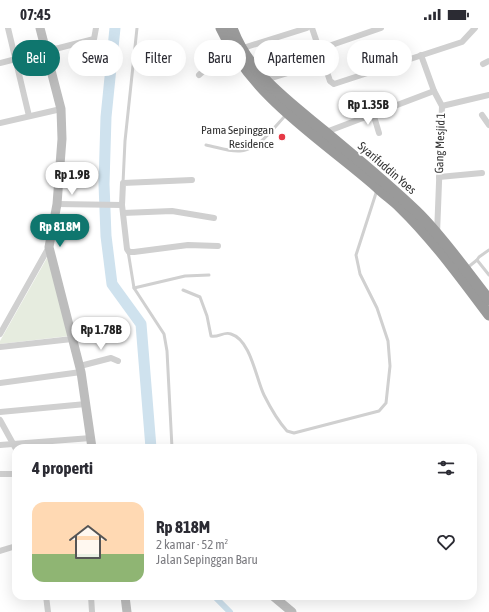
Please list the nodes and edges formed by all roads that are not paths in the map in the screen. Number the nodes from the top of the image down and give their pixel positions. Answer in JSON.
{"nodes":[{"id":1,"x":8,"y":28,"type":"edge"},
{"id":2,"x":40,"y":28,"type":"edge"},
{"id":3,"x":96,"y":28,"type":"edge"},
{"id":4,"x":137,"y":28,"type":"edge"},
{"id":5,"x":221,"y":28,"type":"edge"},
{"id":6,"x":232,"y":28,"type":"edge"},
{"id":7,"x":308,"y":28,"type":"edge"},
{"id":8,"x":312,"y":28,"type":"edge"},
{"id":9,"x":381,"y":28,"type":"edge"},
{"id":10,"x":475,"y":28,"type":"edge"},
{"id":11,"x":43,"y":40,"type":"edge"},
{"id":12,"x":227,"y":40,"type":"edge"},
{"id":13,"x":239,"y":40,"type":"edge"},
{"id":14,"x":317,"y":40,"type":"edge"},
{"id":15,"x":339,"y":42,"type":"edge"},
{"id":16,"x":12,"y":45,"type":"edge"},
{"id":17,"x":60,"y":46,"type":"edge"},
{"id":18,"x":246,"y":47,"type":"edge"},
{"id":19,"x":246,"y":52,"type":"edge"},
{"id":20,"x":421,"y":55,"type":"junction"},
{"id":21,"x":12,"y":59,"type":"edge"},
{"id":22,"x":0,"y":63,"type":"edge"},
{"id":23,"x":246,"y":69,"type":"edge"},
{"id":24,"x":19,"y":76,"type":"edge"},
{"id":25,"x":54,"y":76,"type":"edge"},
{"id":26,"x":278,"y":76,"type":"edge"},
{"id":27,"x":328,"y":76,"type":"edge"},
{"id":28,"x":265,"y":80,"type":"junction"},
{"id":29,"x":434,"y":91,"type":"junction"},
{"id":30,"x":489,"y":95,"type":"edge"},
{"id":31,"x":442,"y":106,"type":"junction"},
{"id":32,"x":61,"y":109,"type":"junction"},
{"id":33,"x":287,"y":113,"type":"junction"},
{"id":34,"x":373,"y":113,"type":"junction"},
{"id":35,"x":482,"y":115,"type":"dead end"},
{"id":36,"x":29,"y":116,"type":"junction"},
{"id":37,"x":0,"y":124,"type":"edge"},
{"id":38,"x":489,"y":125,"type":"edge"},
{"id":39,"x":326,"y":132,"type":"junction"},
{"id":40,"x":380,"y":133,"type":"dead end"},
{"id":41,"x":206,"y":145,"type":"dead end"},
{"id":42,"x":482,"y":173,"type":"dead end"},
{"id":43,"x":439,"y":177,"type":"junction"},
{"id":44,"x":192,"y":180,"type":"dead end"},
{"id":45,"x":123,"y":183,"type":"junction"},
{"id":46,"x":378,"y":188,"type":"junction"},
{"id":47,"x":57,"y":204,"type":"junction"},
{"id":48,"x":120,"y":205,"type":"junction"},
{"id":49,"x":122,"y":213,"type":"junction"},
{"id":50,"x":214,"y":218,"type":"dead end"},
{"id":51,"x":437,"y":236,"type":"junction"},
{"id":52,"x":218,"y":246,"type":"dead end"},
{"id":53,"x":49,"y":247,"type":"junction"},
{"id":54,"x":489,"y":250,"type":"edge"},
{"id":55,"x":128,"y":251,"type":"junction"},
{"id":56,"x":477,"y":260,"type":"junction"},
{"id":57,"x":462,"y":273,"type":"junction"},
{"id":58,"x":209,"y":275,"type":"dead end"},
{"id":59,"x":489,"y":275,"type":"edge"},
{"id":60,"x":134,"y":288,"type":"junction"},
{"id":61,"x":183,"y":290,"type":"dead end"},
{"id":62,"x":489,"y":300,"type":"edge"},
{"id":63,"x":489,"y":315,"type":"edge"},
{"id":64,"x":0,"y":334,"type":"edge"},
{"id":65,"x":72,"y":339,"type":"junction"},
{"id":66,"x":0,"y":347,"type":"edge"},
{"id":67,"x":118,"y":361,"type":"dead end"},
{"id":68,"x":80,"y":369,"type":"junction"},
{"id":69,"x":0,"y":383,"type":"edge"},
{"id":70,"x":86,"y":404,"type":"junction"},
{"id":71,"x":0,"y":412,"type":"edge"},
{"id":72,"x":0,"y":420,"type":"edge"},
{"id":73,"x":91,"y":438,"type":"junction"},
{"id":74,"x":13,"y":444,"type":"edge"},
{"id":75,"x":40,"y":444,"type":"edge"},
{"id":76,"x":92,"y":444,"type":"edge"},
{"id":77,"x":172,"y":444,"type":"edge"},
{"id":78,"x":0,"y":445,"type":"edge"},
{"id":79,"x":12,"y":447,"type":"edge"},
{"id":80,"x":0,"y":474,"type":"edge"},
{"id":81,"x":12,"y":474,"type":"edge"},
{"id":82,"x":12,"y":547,"type":"edge"},
{"id":83,"x":0,"y":550,"type":"edge"},
{"id":84,"x":46,"y":600,"type":"edge"},
{"id":85,"x":91,"y":600,"type":"edge"},
{"id":86,"x":126,"y":600,"type":"edge"},
{"id":87,"x":278,"y":600,"type":"edge"},
{"id":88,"x":48,"y":612,"type":"edge"},
{"id":89,"x":92,"y":612,"type":"edge"},
{"id":90,"x":127,"y":612,"type":"edge"},
{"id":91,"x":292,"y":612,"type":"edge"}],
"edges":[{"from":1,"to":16,"type":"street"},
{"from":2,"to":11,"type":"street"},
{"from":3,"to":17,"type":"street"},
{"from":4,"to":45,"type":"lane"},
{"from":5,"to":12,"type":"highway"},
{"from":6,"to":13,"type":"highway","name":"Syarifuddin Yoes"},
{"from":7,"to":18,"type":"street"},
{"from":8,"to":14,"type":"street"},
{"from":9,"to":15,"type":"street"},
{"from":10,"to":20,"type":"street"},
{"from":19,"to":28,"type":"highway","name":"Syarifuddin Yoes"},
{"from":20,"to":27,"type":"street"},
{"from":20,"to":29,"type":"street","name":"Gang Mesjid 1"},
{"from":21,"to":22,"type":"street"},
{"from":23,"to":33,"type":"highway"},
{"from":24,"to":36,"type":"street"},
{"from":25,"to":32,"type":"street"},
{"from":26,"to":28,"type":"street"},
{"from":28,"to":39,"type":"highway","name":"Syarifuddin Yoes"},
{"from":29,"to":31,"type":"street","name":"Gang Mesjid 1"},
{"from":29,"to":34,"type":"street"},
{"from":30,"to":31,"type":"street"},
{"from":31,"to":43,"type":"street","name":"Gang Mesjid 1"},
{"from":32,"to":36,"type":"street"},
{"from":32,"to":47,"type":"street"},
{"from":33,"to":41,"type":"lane"},
{"from":33,"to":46,"type":"highway"},
{"from":34,"to":39,"type":"street"},
{"from":34,"to":40,"type":"street"},
{"from":35,"to":38,"type":"street"},
{"from":36,"to":37,"type":"street"},
{"from":39,"to":51,"type":"highway","name":"Syarifuddin Yoes"},
{"from":42,"to":43,"type":"street"},
{"from":43,"to":51,"type":"street","name":"Gang Mesjid 1"},
{"from":44,"to":45,"type":"street"},
{"from":45,"to":48,"type":"street"},
{"from":46,"to":57,"type":"highway"},
{"from":46,"to":61,"type":"lane"},
{"from":47,"to":48,"type":"street"},
{"from":47,"to":53,"type":"street"},
{"from":48,"to":49,"type":"street"},
{"from":49,"to":50,"type":"street"},
{"from":49,"to":55,"type":"street"},
{"from":51,"to":57,"type":"highway","name":"Syarifuddin Yoes"},
{"from":52,"to":55,"type":"street"},
{"from":53,"to":64,"type":"street"},
{"from":53,"to":65,"type":"street"},
{"from":54,"to":56,"type":"lane"},
{"from":55,"to":60,"type":"lane"},
{"from":56,"to":57,"type":"lane"},
{"from":56,"to":59,"type":"lane"},
{"from":57,"to":62,"type":"highway","name":"Syarifuddin Yoes"},
{"from":57,"to":63,"type":"highway"},
{"from":58,"to":60,"type":"lane"},
{"from":60,"to":77,"type":"lane"},
{"from":65,"to":66,"type":"street"},
{"from":65,"to":68,"type":"street"},
{"from":67,"to":68,"type":"street"},
{"from":68,"to":69,"type":"street"},
{"from":68,"to":70,"type":"street"},
{"from":70,"to":71,"type":"street"},
{"from":70,"to":73,"type":"street"},
{"from":72,"to":74,"type":"street"},
{"from":73,"to":75,"type":"street"},
{"from":73,"to":76,"type":"street"},
{"from":78,"to":79,"type":"street"},
{"from":80,"to":81,"type":"street"},
{"from":82,"to":83,"type":"street"},
{"from":84,"to":88,"type":"street"},
{"from":85,"to":89,"type":"street"},
{"from":86,"to":90,"type":"street"},
{"from":87,"to":91,"type":"street"}]}
